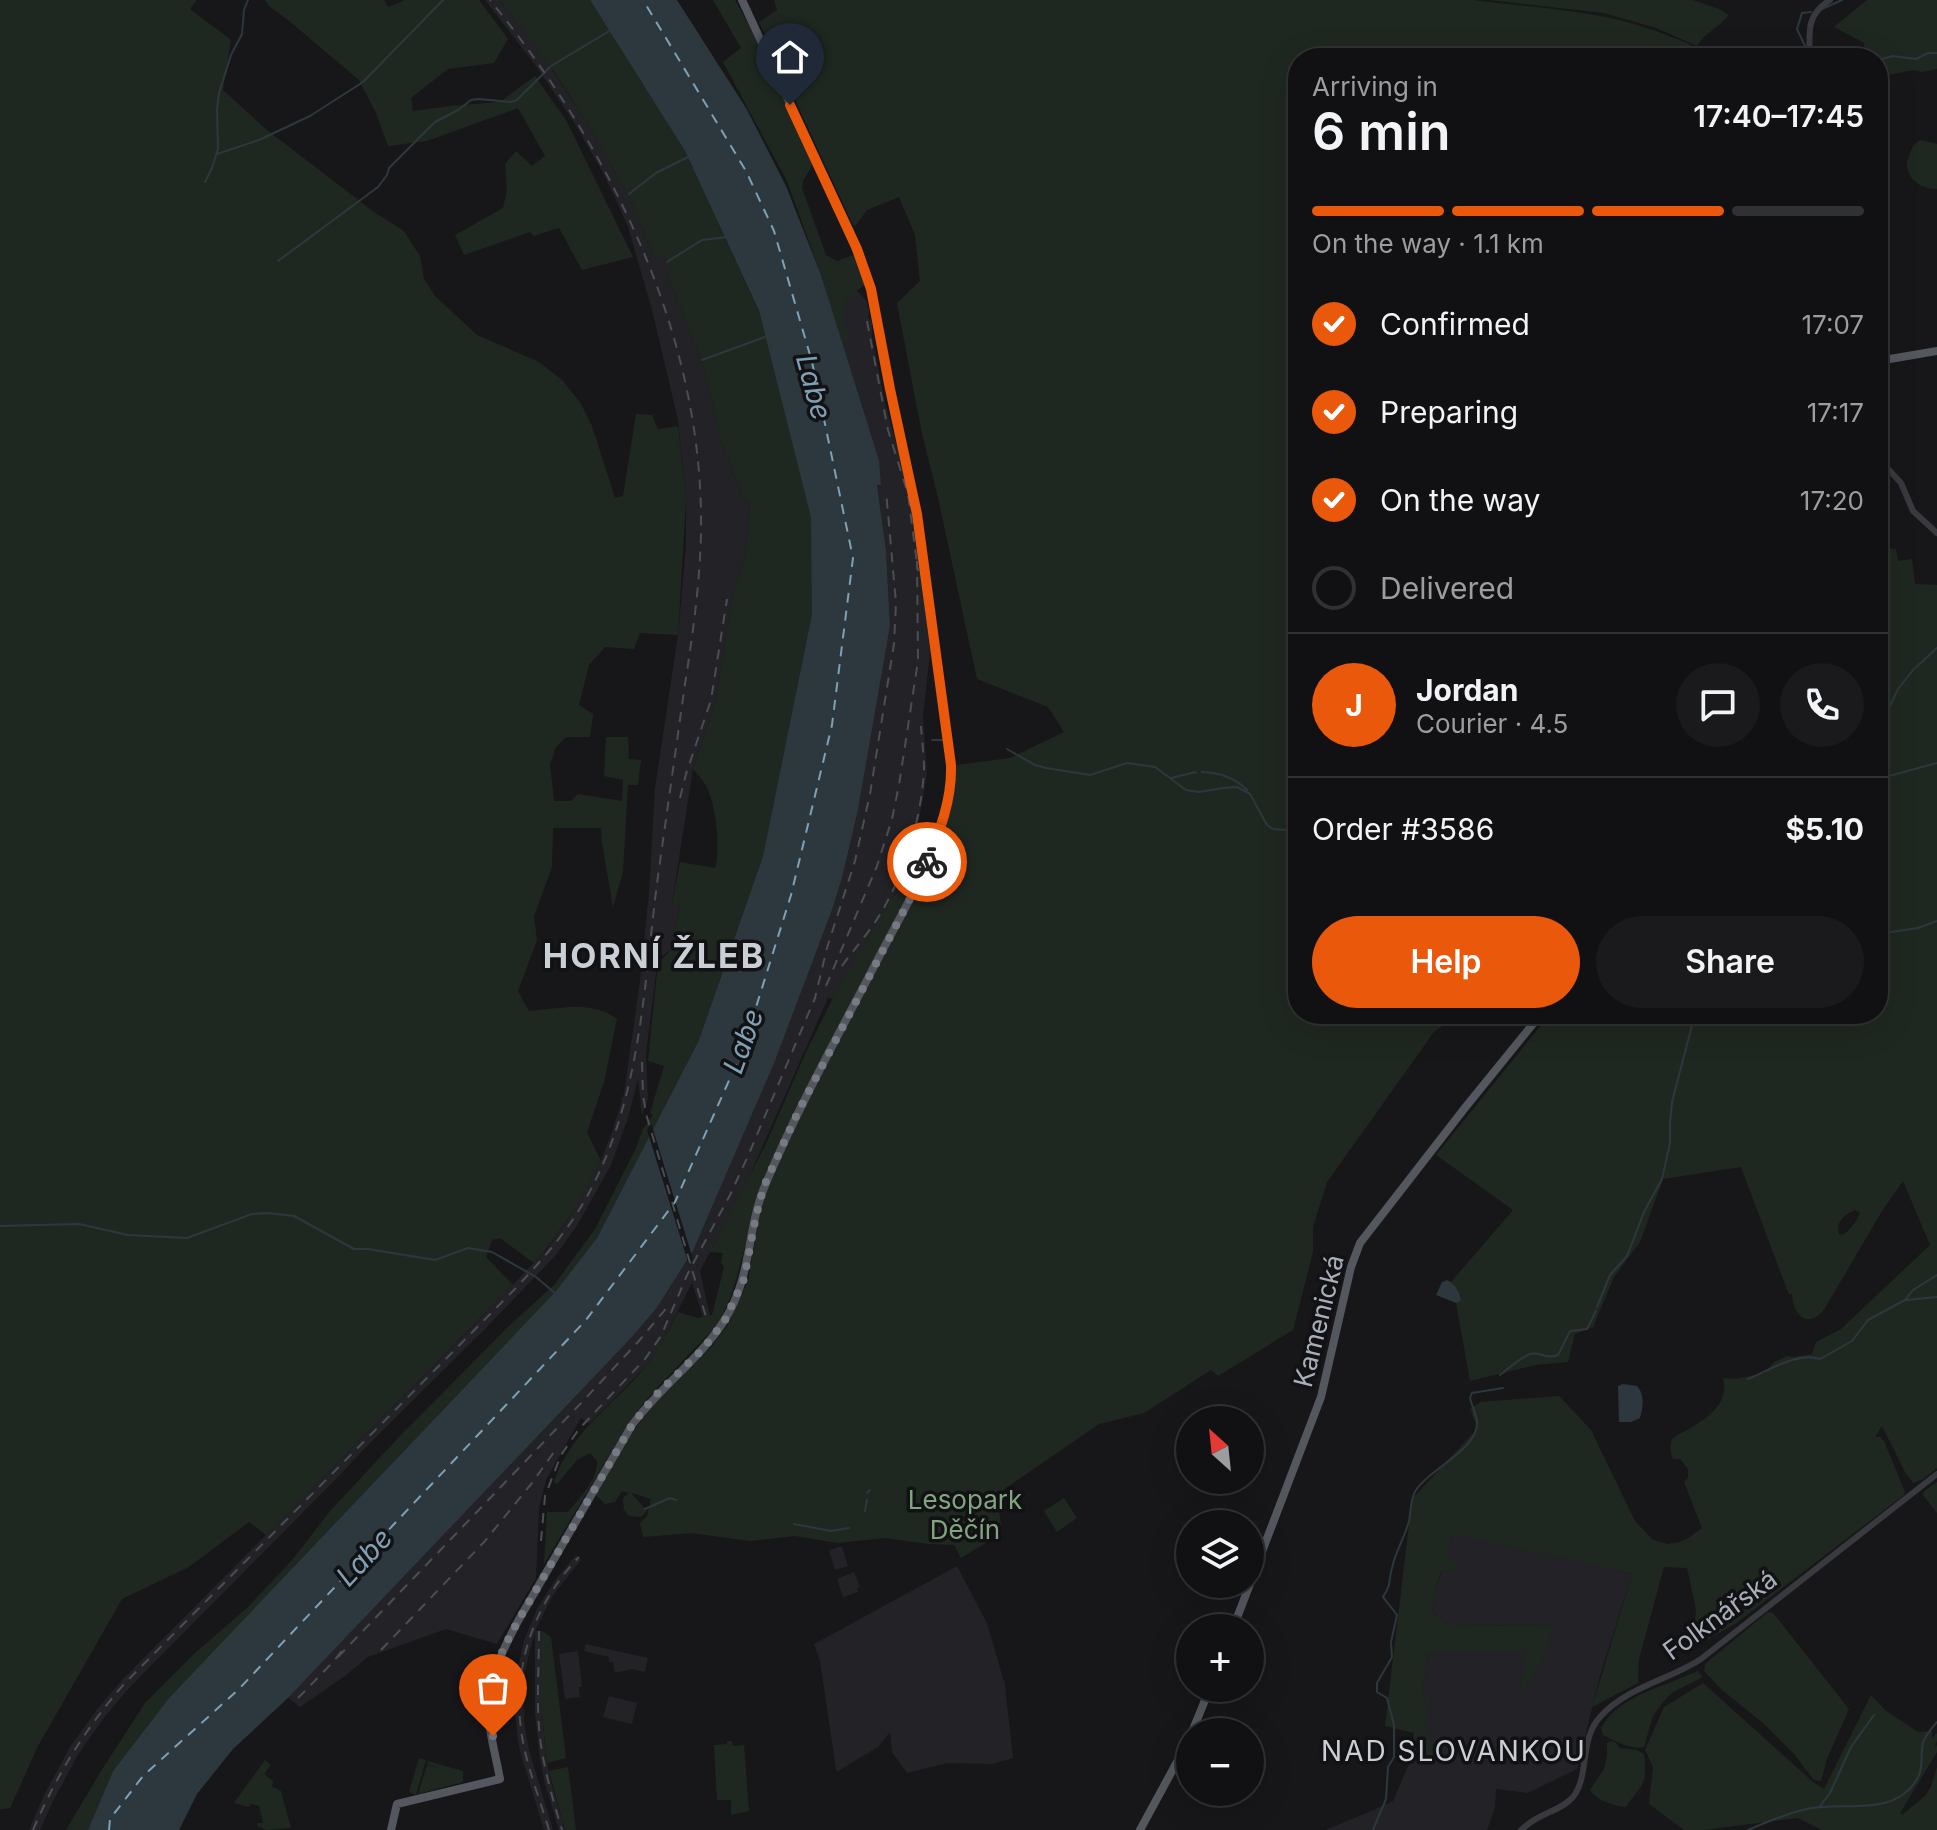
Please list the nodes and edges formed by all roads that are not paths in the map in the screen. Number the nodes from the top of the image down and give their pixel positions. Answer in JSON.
{"nodes":[{"id":1,"x":742,"y":0,"type":"edge"},
{"id":2,"x":1830,"y":0,"type":"edge"},
{"id":3,"x":1810,"y":48,"type":"edge"},
{"id":4,"x":1937,"y":351,"type":"edge"},
{"id":5,"x":1888,"y":359,"type":"edge"},
{"id":6,"x":1888,"y":469,"type":"edge"},
{"id":7,"x":1937,"y":533,"type":"edge"},
{"id":8,"x":1533,"y":1024,"type":"edge"},
{"id":9,"x":1937,"y":1474,"type":"edge"},
{"id":10,"x":1264,"y":1547,"type":"edge"},
{"id":11,"x":1176,"y":1764,"type":"edge"},
{"id":12,"x":391,"y":1830,"type":"edge"},
{"id":13,"x":1140,"y":1830,"type":"edge"},
{"id":14,"x":1521,"y":1830,"type":"edge"}],
"edges":[{"from":1,"to":12,"type":"main road"},
{"from":2,"to":3,"type":"street"},
{"from":4,"to":5,"type":"main road"},
{"from":6,"to":7,"type":"street"},
{"from":8,"to":10,"type":"main road","name":"Kamenická"},
{"from":9,"to":14,"type":"street","name":"Folknářská"},
{"from":11,"to":13,"type":"main road"}]}
